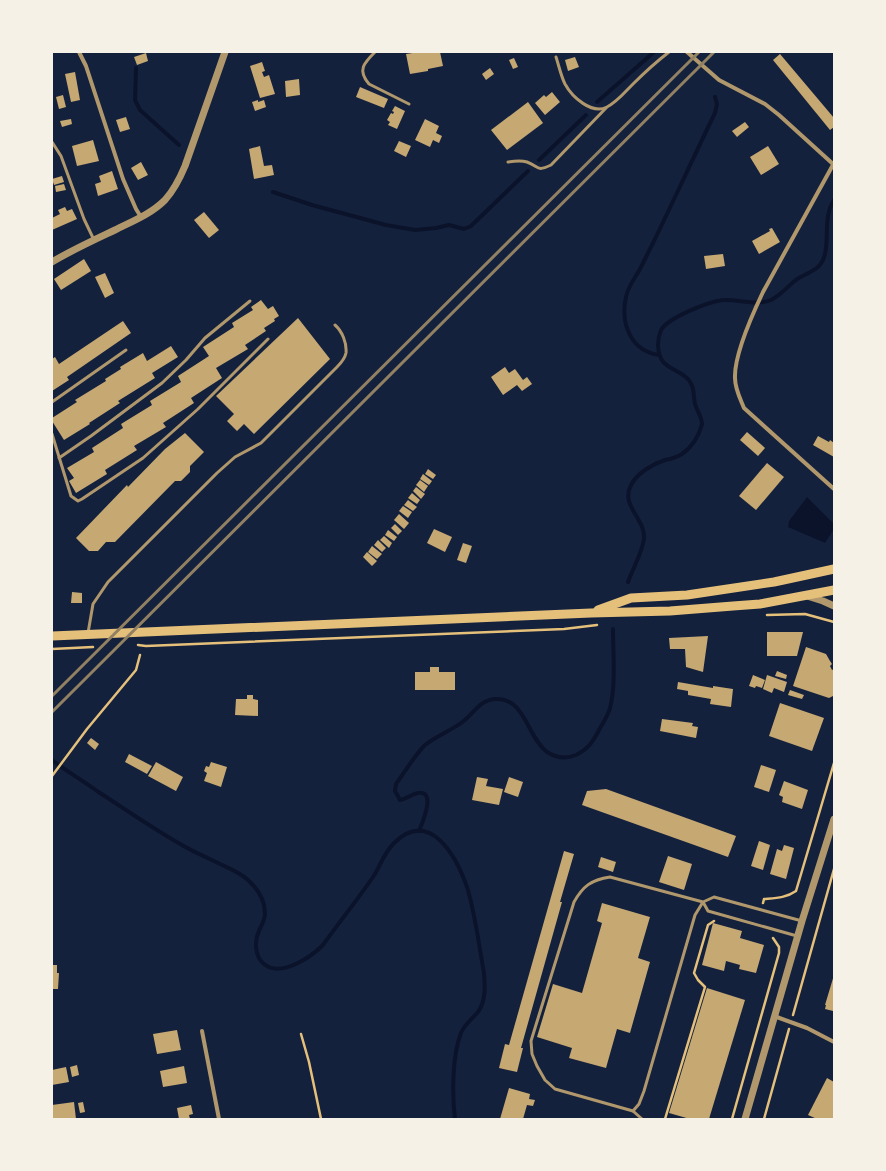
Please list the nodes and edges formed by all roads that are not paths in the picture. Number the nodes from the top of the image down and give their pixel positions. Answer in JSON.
{"nodes":[{"id":1,"x":79,"y":52,"type":"edge"},
{"id":2,"x":225,"y":52,"type":"edge"},
{"id":3,"x":375,"y":52,"type":"edge"},
{"id":4,"x":669,"y":52,"type":"edge"},
{"id":5,"x":687,"y":52,"type":"edge"},
{"id":6,"x":556,"y":57,"type":"dead end"},
{"id":7,"x":409,"y":104,"type":"dead end"},
{"id":8,"x":608,"y":107,"type":"junction"},
{"id":9,"x":52,"y":142,"type":"edge"},
{"id":10,"x":508,"y":162,"type":"dead end"},
{"id":11,"x":834,"y":163,"type":"edge"},
{"id":12,"x":141,"y":217,"type":"junction"},
{"id":13,"x":94,"y":240,"type":"junction"},
{"id":14,"x":52,"y":262,"type":"edge"},
{"id":15,"x":250,"y":302,"type":"dead end"},
{"id":16,"x":335,"y":325,"type":"dead end"},
{"id":17,"x":268,"y":340,"type":"dead end"},
{"id":18,"x":126,"y":350,"type":"dead end"},
{"id":19,"x":52,"y":402,"type":"edge"},
{"id":20,"x":52,"y":434,"type":"edge"},
{"id":21,"x":59,"y":458,"type":"junction"},
{"id":22,"x":834,"y":489,"type":"edge"},
{"id":23,"x":834,"y":569,"type":"edge"},
{"id":24,"x":834,"y":590,"type":"edge"},
{"id":25,"x":805,"y":596,"type":"junction"},
{"id":26,"x":834,"y":606,"type":"edge"},
{"id":27,"x":591,"y":613,"type":"junction"},
{"id":28,"x":88,"y":634,"type":"junction"},
{"id":29,"x":52,"y":636,"type":"edge"},
{"id":30,"x":834,"y":819,"type":"edge"},
{"id":31,"x":703,"y":902,"type":"junction"},
{"id":32,"x":802,"y":922,"type":"junction"},
{"id":33,"x":797,"y":936,"type":"junction"},
{"id":34,"x":774,"y":1016,"type":"junction"},
{"id":35,"x":202,"y":1031,"type":"dead end"},
{"id":36,"x":834,"y":1042,"type":"edge"},
{"id":37,"x":633,"y":1111,"type":"junction"},
{"id":38,"x":219,"y":1119,"type":"edge"},
{"id":39,"x":642,"y":1119,"type":"edge"},
{"id":40,"x":745,"y":1119,"type":"edge"}],
"edges":[{"from":1,"to":12,"type":"street"},
{"from":2,"to":12,"type":"street"},
{"from":3,"to":7,"type":"lane"},
{"from":4,"to":8,"type":"lane"},
{"from":5,"to":11,"type":"street"},
{"from":6,"to":8,"type":"lane"},
{"from":8,"to":10,"type":"lane"},
{"from":9,"to":13,"type":"lane"},
{"from":11,"to":22,"type":"street"},
{"from":12,"to":13,"type":"street"},
{"from":13,"to":14,"type":"street"},
{"from":15,"to":21,"type":"lane"},
{"from":16,"to":28,"type":"lane"},
{"from":17,"to":21,"type":"lane"},
{"from":18,"to":19,"type":"lane"},
{"from":20,"to":21,"type":"lane"},
{"from":23,"to":27,"type":"main road"},
{"from":24,"to":25,"type":"main road"},
{"from":25,"to":26,"type":"street"},
{"from":25,"to":27,"type":"main road"},
{"from":27,"to":28,"type":"main road"},
{"from":28,"to":29,"type":"main road"},
{"from":30,"to":32,"type":"street"},
{"from":31,"to":32,"type":"lane"},
{"from":31,"to":33,"type":"lane"},
{"from":31,"to":37,"type":"lane"},
{"from":31,"to":37,"type":"lane"},
{"from":32,"to":33,"type":"street"},
{"from":33,"to":34,"type":"street"},
{"from":34,"to":36,"type":"street"},
{"from":34,"to":40,"type":"street"},
{"from":35,"to":38,"type":"street"},
{"from":37,"to":39,"type":"lane"}]}
